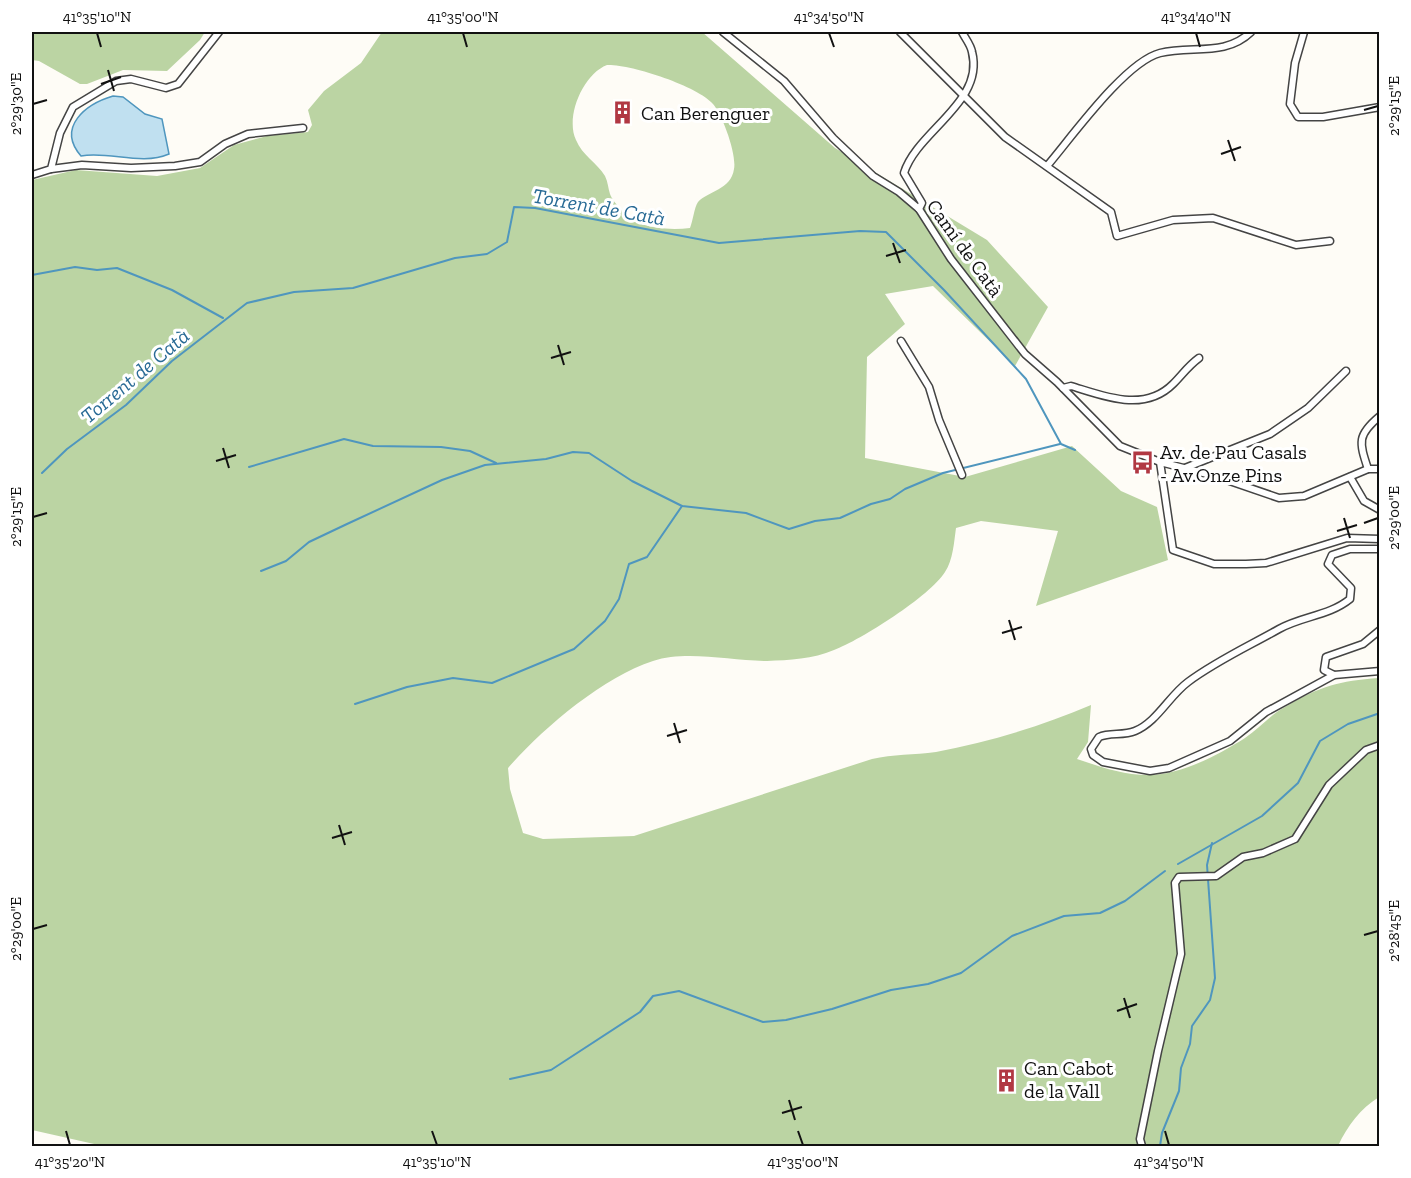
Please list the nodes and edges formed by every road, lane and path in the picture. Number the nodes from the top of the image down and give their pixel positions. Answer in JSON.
{"nodes":[{"id":1,"x":219,"y":32,"type":"edge"},
{"id":2,"x":723,"y":32,"type":"edge"},
{"id":3,"x":900,"y":32,"type":"edge"},
{"id":4,"x":962,"y":32,"type":"edge"},
{"id":5,"x":1251,"y":32,"type":"edge"},
{"id":6,"x":1304,"y":32,"type":"edge"},
{"id":7,"x":963,"y":96,"type":"junction"},
{"id":8,"x":1380,"y":107,"type":"edge"},
{"id":9,"x":303,"y":128,"type":"dead end"},
{"id":10,"x":1047,"y":166,"type":"junction"},
{"id":11,"x":51,"y":169,"type":"junction"},
{"id":12,"x":32,"y":175,"type":"edge"},
{"id":13,"x":919,"y":209,"type":"junction"},
{"id":14,"x":1330,"y":241,"type":"dead end"},
{"id":15,"x":902,"y":341,"type":"dead end"},
{"id":16,"x":1199,"y":358,"type":"dead end"},
{"id":17,"x":1346,"y":371,"type":"dead end"},
{"id":18,"x":1063,"y":388,"type":"junction"},
{"id":19,"x":1380,"y":416,"type":"edge"},
{"id":20,"x":1160,"y":462,"type":"junction"},
{"id":21,"x":1185,"y":468,"type":"junction"},
{"id":22,"x":1380,"y":469,"type":"edge"},
{"id":23,"x":1368,"y":470,"type":"junction"},
{"id":24,"x":962,"y":475,"type":"dead end"},
{"id":25,"x":1350,"y":477,"type":"junction"},
{"id":26,"x":1380,"y":510,"type":"edge"},
{"id":27,"x":1380,"y":539,"type":"edge"},
{"id":28,"x":1380,"y":549,"type":"edge"},
{"id":29,"x":1380,"y":630,"type":"edge"},
{"id":30,"x":1380,"y":670,"type":"edge"},
{"id":31,"x":1334,"y":675,"type":"junction"},
{"id":32,"x":1380,"y":745,"type":"edge"},
{"id":33,"x":1142,"y":1146,"type":"edge"}],
"edges":[{"from":1,"to":11,"type":"street"},
{"from":2,"to":13,"type":"street","name":"Camí de Catà"},
{"from":3,"to":7,"type":"street"},
{"from":4,"to":7,"type":"street"},
{"from":5,"to":10,"type":"street"},
{"from":6,"to":8,"type":"street"},
{"from":7,"to":10,"type":"street"},
{"from":7,"to":13,"type":"street"},
{"from":9,"to":11,"type":"street"},
{"from":10,"to":14,"type":"street"},
{"from":11,"to":12,"type":"street"},
{"from":13,"to":18,"type":"street","name":"Camí de Catà"},
{"from":15,"to":24,"type":"street"},
{"from":16,"to":18,"type":"street"},
{"from":17,"to":21,"type":"street"},
{"from":18,"to":20,"type":"street","name":"Camí de Catà"},
{"from":19,"to":23,"type":"street"},
{"from":20,"to":21,"type":"street"},
{"from":20,"to":27,"type":"street"},
{"from":21,"to":25,"type":"street"},
{"from":22,"to":23,"type":"street"},
{"from":23,"to":25,"type":"street"},
{"from":25,"to":26,"type":"street"},
{"from":28,"to":31,"type":"street"},
{"from":29,"to":31,"type":"street"},
{"from":30,"to":31,"type":"street"},
{"from":32,"to":33,"type":"street"}]}
